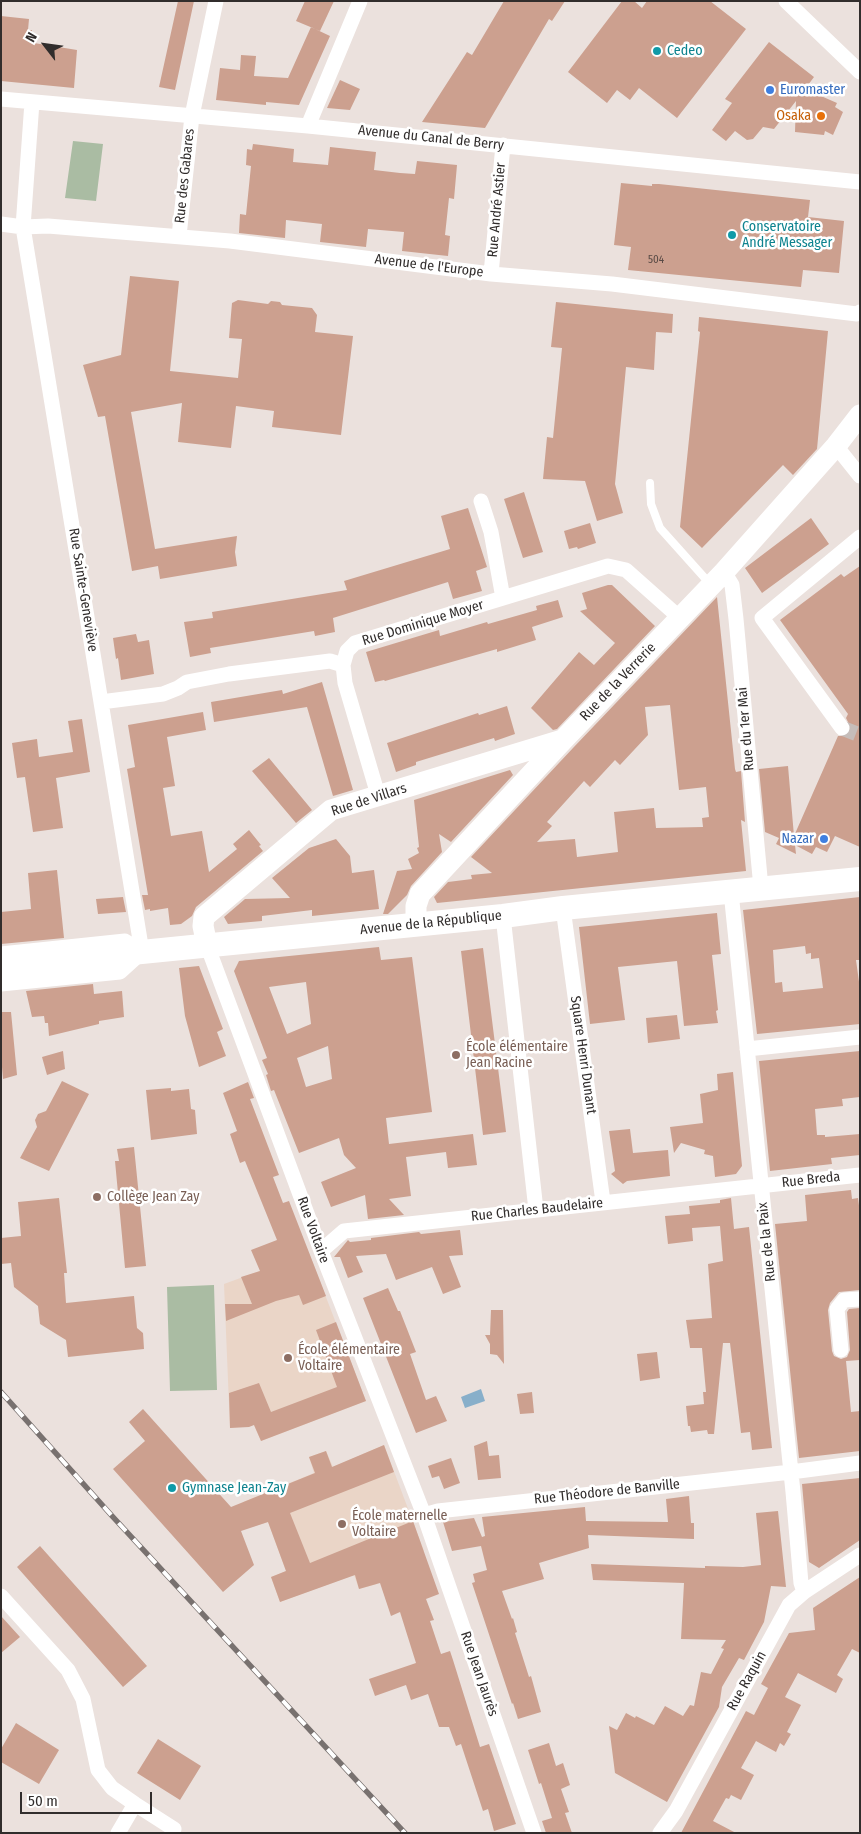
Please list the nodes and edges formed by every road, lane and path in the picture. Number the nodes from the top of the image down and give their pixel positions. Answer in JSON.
{"nodes":[{"id":1,"x":216,"y":1,"type":"edge"},
{"id":2,"x":360,"y":1,"type":"edge"},
{"id":3,"x":786,"y":1,"type":"edge"},
{"id":4,"x":860,"y":72,"type":"edge"},
{"id":5,"x":1,"y":99,"type":"edge"},
{"id":6,"x":32,"y":102,"type":"junction"},
{"id":7,"x":192,"y":116,"type":"junction"},
{"id":8,"x":308,"y":126,"type":"junction"},
{"id":9,"x":503,"y":145,"type":"junction"},
{"id":10,"x":860,"y":182,"type":"edge"},
{"id":11,"x":1,"y":224,"type":"edge"},
{"id":12,"x":23,"y":227,"type":"junction"},
{"id":13,"x":179,"y":236,"type":"junction"},
{"id":14,"x":491,"y":274,"type":"junction"},
{"id":15,"x":859,"y":313,"type":"edge"},
{"id":16,"x":860,"y":415,"type":"edge"},
{"id":17,"x":836,"y":446,"type":"junction"},
{"id":18,"x":860,"y":476,"type":"edge"},
{"id":19,"x":650,"y":483,"type":"dead end"},
{"id":20,"x":481,"y":501,"type":"dead end"},
{"id":21,"x":860,"y":537,"type":"edge"},
{"id":22,"x":717,"y":579,"type":"junction"},
{"id":23,"x":503,"y":598,"type":"junction"},
{"id":24,"x":680,"y":618,"type":"junction"},
{"id":25,"x":762,"y":618,"type":"junction"},
{"id":26,"x":736,"y":619,"type":"junction"},
{"id":27,"x":343,"y":665,"type":"junction"},
{"id":28,"x":101,"y":702,"type":"junction"},
{"id":29,"x":842,"y":728,"type":"tunnel mouth"},
{"id":30,"x":563,"y":740,"type":"junction"},
{"id":31,"x":378,"y":796,"type":"junction"},
{"id":32,"x":860,"y":879,"type":"edge"},
{"id":33,"x":761,"y":888,"type":"junction"},
{"id":34,"x":731,"y":892,"type":"junction"},
{"id":35,"x":563,"y":908,"type":"junction"},
{"id":36,"x":503,"y":916,"type":"junction"},
{"id":37,"x":416,"y":925,"type":"junction"},
{"id":38,"x":207,"y":945,"type":"junction"},
{"id":39,"x":142,"y":952,"type":"junction"},
{"id":40,"x":1,"y":954,"type":"edge"},
{"id":41,"x":1,"y":966,"type":"edge"},
{"id":42,"x":1,"y":984,"type":"edge"},
{"id":43,"x":860,"y":1037,"type":"edge"},
{"id":44,"x":747,"y":1049,"type":"junction"},
{"id":45,"x":860,"y":1175,"type":"edge"},
{"id":46,"x":761,"y":1185,"type":"junction"},
{"id":47,"x":603,"y":1202,"type":"junction"},
{"id":48,"x":536,"y":1210,"type":"junction"},
{"id":49,"x":321,"y":1251,"type":"junction"},
{"id":50,"x":860,"y":1299,"type":"edge"},
{"id":51,"x":841,"y":1350,"type":"dead end"},
{"id":52,"x":860,"y":1463,"type":"edge"},
{"id":53,"x":791,"y":1472,"type":"junction"},
{"id":54,"x":424,"y":1515,"type":"junction"},
{"id":55,"x":860,"y":1555,"type":"edge"},
{"id":56,"x":804,"y":1592,"type":"junction"},
{"id":57,"x":1,"y":1596,"type":"edge"},
{"id":58,"x":135,"y":1804,"type":"junction"},
{"id":59,"x":176,"y":1832,"type":"edge"},
{"id":60,"x":118,"y":1833,"type":"edge"},
{"id":61,"x":534,"y":1833,"type":"edge"},
{"id":62,"x":660,"y":1833,"type":"edge"}],
"edges":[{"from":1,"to":7,"type":"street","name":"Rue des Gabares"},
{"from":2,"to":8,"type":"street"},
{"from":3,"to":4,"type":"street"},
{"from":5,"to":6,"type":"street","name":"Avenue du Canal de Berry"},
{"from":6,"to":7,"type":"street","name":"Avenue du Canal de Berry"},
{"from":6,"to":12,"type":"street","name":"Rue Sainte-Geneviève"},
{"from":7,"to":8,"type":"street","name":"Avenue du Canal de Berry"},
{"from":7,"to":13,"type":"street","name":"Rue des Gabares"},
{"from":8,"to":9,"type":"street","name":"Avenue du Canal de Berry"},
{"from":9,"to":10,"type":"street","name":"Avenue du Canal de Berry"},
{"from":9,"to":14,"type":"street","name":"Rue André Astier"},
{"from":11,"to":12,"type":"street","name":"Avenue de l'Europe"},
{"from":12,"to":13,"type":"street","name":"Avenue de l'Europe"},
{"from":12,"to":28,"type":"street","name":"Rue Sainte-Geneviève"},
{"from":13,"to":14,"type":"street","name":"Avenue de l'Europe"},
{"from":14,"to":15,"type":"street","name":"Avenue de l'Europe"},
{"from":16,"to":17,"type":"main road","name":"Rue de la Verrerie"},
{"from":17,"to":18,"type":"street"},
{"from":17,"to":22,"type":"main road","name":"Rue de la Verrerie"},
{"from":19,"to":22,"type":"lane"},
{"from":20,"to":23,"type":"street"},
{"from":21,"to":25,"type":"street"},
{"from":22,"to":24,"type":"main road","name":"Rue de la Verrerie"},
{"from":22,"to":26,"type":"street","name":"Rue du 1er Mai"},
{"from":23,"to":24,"type":"street","name":"Rue Dominique Moyer"},
{"from":23,"to":27,"type":"street","name":"Rue Dominique Moyer"},
{"from":24,"to":30,"type":"main road","name":"Rue de la Verrerie"},
{"from":25,"to":26,"type":"street"},
{"from":25,"to":29,"type":"street"},
{"from":26,"to":33,"type":"street","name":"Rue du 1er Mai"},
{"from":27,"to":28,"type":"street"},
{"from":27,"to":31,"type":"street"},
{"from":28,"to":39,"type":"street","name":"Rue Sainte-Geneviève"},
{"from":30,"to":31,"type":"main road","name":"Rue de Villars"},
{"from":30,"to":37,"type":"main road","name":"Rue de la Verrerie"},
{"from":31,"to":38,"type":"main road","name":"Rue de Villars"},
{"from":32,"to":33,"type":"main road","name":"Avenue de la République"},
{"from":33,"to":34,"type":"main road","name":"Avenue de la République"},
{"from":34,"to":35,"type":"main road","name":"Avenue de la République"},
{"from":34,"to":44,"type":"street","name":"Rue de la Paix"},
{"from":35,"to":36,"type":"main road","name":"Avenue de la République"},
{"from":35,"to":47,"type":"street","name":"Square Henri Dunant"},
{"from":36,"to":37,"type":"main road","name":"Avenue de la République"},
{"from":36,"to":48,"type":"street"},
{"from":37,"to":38,"type":"main road","name":"Avenue de la République"},
{"from":38,"to":39,"type":"main road","name":"Avenue de la République"},
{"from":38,"to":49,"type":"street","name":"Rue Voltaire"},
{"from":39,"to":40,"type":"street"},
{"from":39,"to":41,"type":"main road","name":"Avenue de la République"},
{"from":39,"to":42,"type":"street"},
{"from":43,"to":44,"type":"street"},
{"from":44,"to":46,"type":"street","name":"Rue de la Paix"},
{"from":45,"to":46,"type":"street","name":"Rue Breda"},
{"from":46,"to":47,"type":"street","name":"Rue Charles Baudelaire"},
{"from":46,"to":53,"type":"street","name":"Rue de la Paix"},
{"from":47,"to":48,"type":"street","name":"Rue Charles Baudelaire"},
{"from":48,"to":49,"type":"street","name":"Rue Charles Baudelaire"},
{"from":49,"to":54,"type":"street","name":"Rue Voltaire"},
{"from":50,"to":51,"type":"street"},
{"from":52,"to":53,"type":"street","name":"Rue Théodore de Banville"},
{"from":53,"to":54,"type":"street","name":"Rue Théodore de Banville"},
{"from":53,"to":56,"type":"street","name":"Rue de la Paix"},
{"from":54,"to":61,"type":"street","name":"Rue Jean Jaurès"},
{"from":55,"to":56,"type":"street","name":"Rue Raquin"},
{"from":56,"to":62,"type":"street","name":"Rue Raquin"},
{"from":57,"to":58,"type":"street"},
{"from":58,"to":59,"type":"street"},
{"from":58,"to":60,"type":"street"}]}
